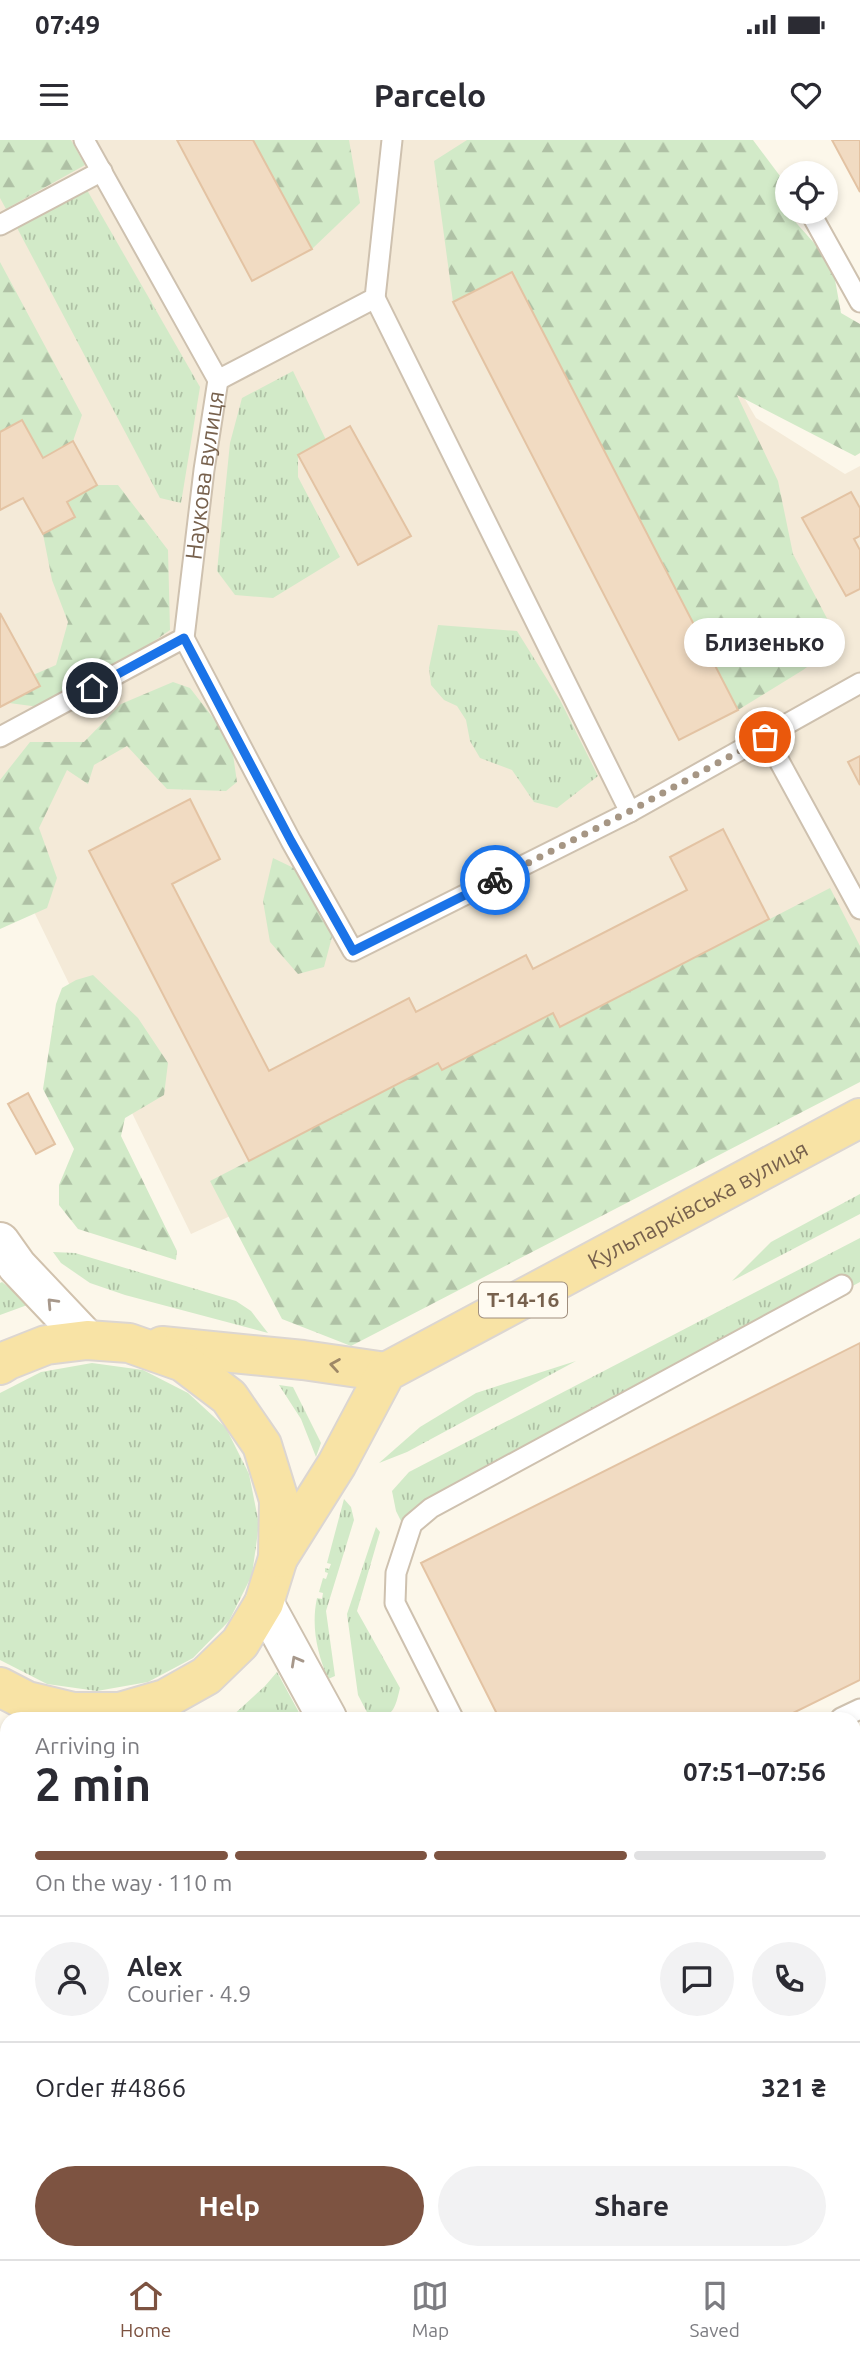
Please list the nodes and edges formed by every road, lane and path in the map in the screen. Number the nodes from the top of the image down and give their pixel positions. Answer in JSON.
{"nodes":[{"id":1,"x":84,"y":140,"type":"edge"},
{"id":2,"x":392,"y":140,"type":"edge"},
{"id":3,"x":102,"y":171,"type":"junction"},
{"id":4,"x":817,"y":224,"type":"edge"},
{"id":5,"x":0,"y":225,"type":"edge"},
{"id":6,"x":374,"y":298,"type":"junction"},
{"id":7,"x":860,"y":302,"type":"edge"},
{"id":8,"x":218,"y":380,"type":"junction"},
{"id":9,"x":184,"y":638,"type":"junction"},
{"id":10,"x":860,"y":683,"type":"edge"},
{"id":11,"x":0,"y":737,"type":"edge"},
{"id":12,"x":765,"y":737,"type":"junction"},
{"id":13,"x":630,"y":811,"type":"junction"},
{"id":14,"x":860,"y":909,"type":"edge"},
{"id":15,"x":860,"y":1118,"type":"edge"},
{"id":16,"x":0,"y":1242,"type":"edge"},
{"id":17,"x":842,"y":1285,"type":"dead end"},
{"id":18,"x":87,"y":1340,"type":"junction"},
{"id":19,"x":128,"y":1343,"type":"junction"},
{"id":20,"x":0,"y":1366,"type":"edge"},
{"id":21,"x":386,"y":1372,"type":"junction"},
{"id":22,"x":278,"y":1558,"type":"junction"},
{"id":23,"x":264,"y":1603,"type":"junction"},
{"id":24,"x":24,"y":1702,"type":"edge"},
{"id":25,"x":324,"y":1712,"type":"edge"},
{"id":26,"x":450,"y":1712,"type":"edge"}],
"edges":[{"from":1,"to":3,"type":"lane","name":"Наукова вулиця"},
{"from":2,"to":6,"type":"lane"},
{"from":3,"to":5,"type":"lane"},
{"from":3,"to":8,"type":"lane","name":"Наукова вулиця"},
{"from":4,"to":7,"type":"lane"},
{"from":6,"to":8,"type":"lane"},
{"from":6,"to":13,"type":"lane"},
{"from":8,"to":9,"type":"lane","name":"Наукова вулиця"},
{"from":9,"to":11,"type":"lane"},
{"from":9,"to":13,"type":"lane"},
{"from":10,"to":12,"type":"lane"},
{"from":12,"to":13,"type":"lane"},
{"from":12,"to":14,"type":"lane"},
{"from":15,"to":21,"type":"main road","name":"Кульпарківська вулиця","number":"Т-14-16"},
{"from":18,"to":16,"type":"street","one_way":true},
{"from":17,"to":26,"type":"lane"},
{"from":18,"to":19,"type":"main road"},
{"from":18,"to":20,"type":"main road"},
{"from":21,"to":19,"type":"main road","one_way":true},
{"from":19,"to":22,"type":"main road"},
{"from":21,"to":22,"type":"main road"},
{"from":22,"to":23,"type":"main road"},
{"from":23,"to":24,"type":"main road"},
{"from":25,"to":23,"type":"street","one_way":true}]}
